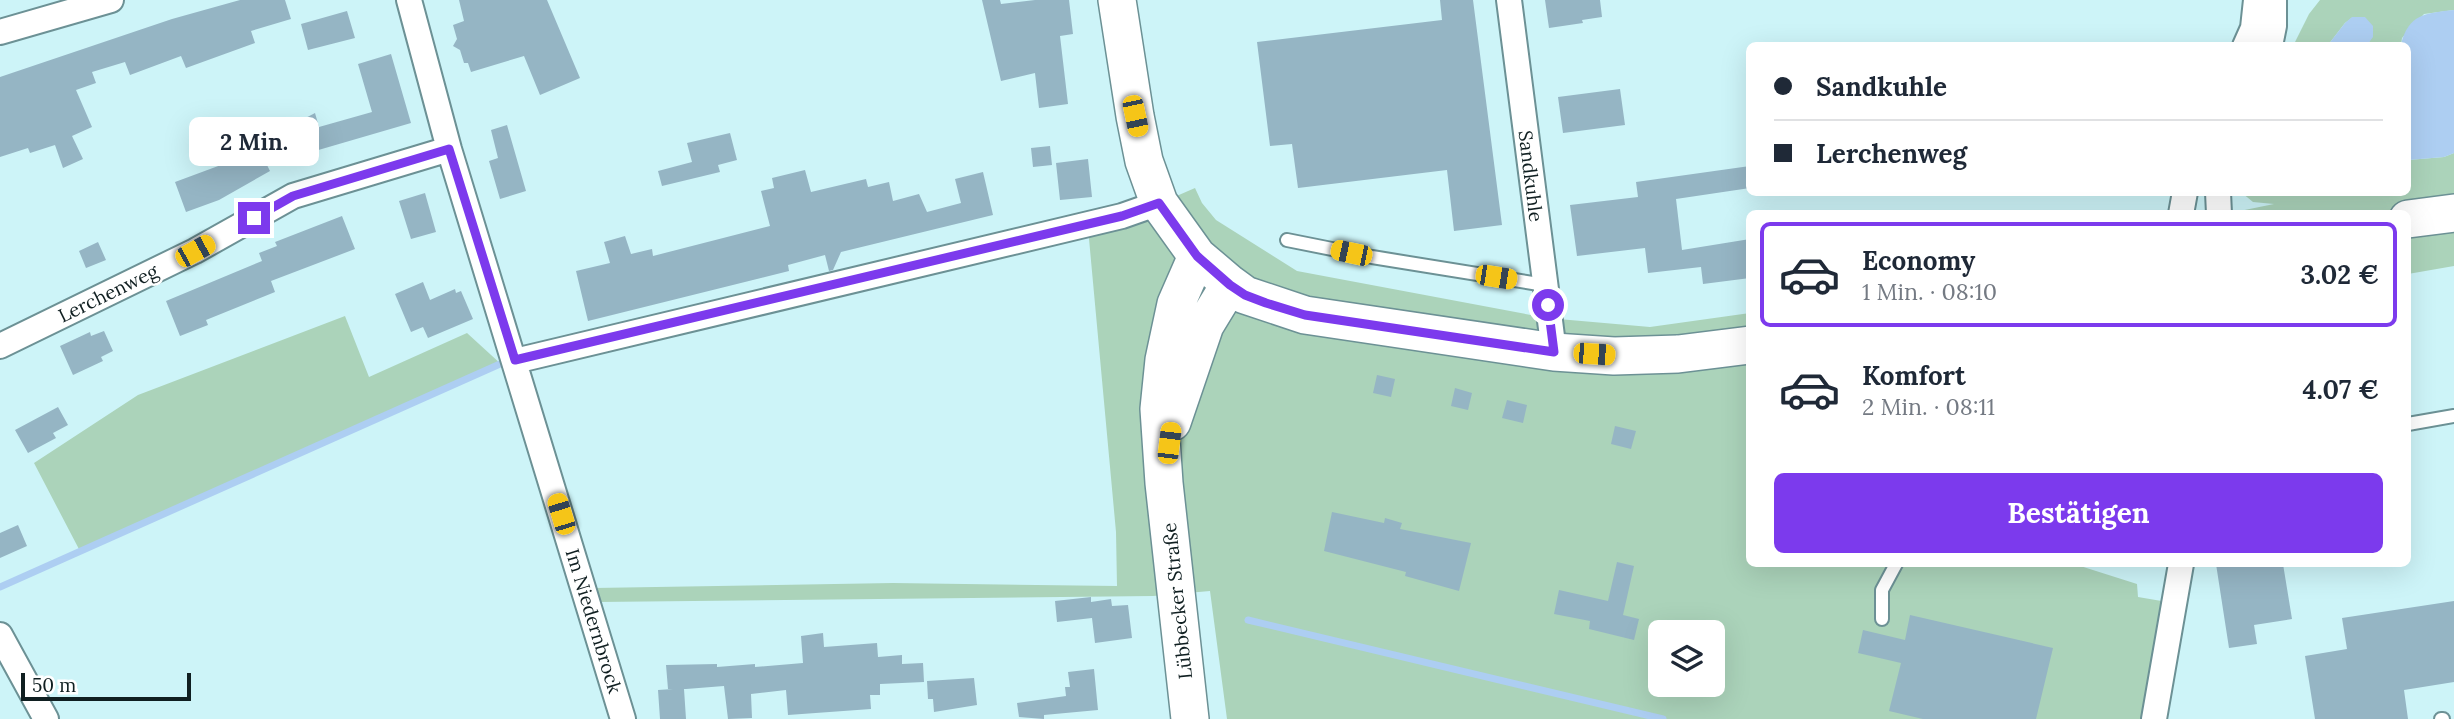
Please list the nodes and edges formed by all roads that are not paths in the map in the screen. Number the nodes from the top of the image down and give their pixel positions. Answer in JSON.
{"nodes":[{"id":1,"x":111,"y":0,"type":"edge"},
{"id":2,"x":408,"y":0,"type":"edge"},
{"id":3,"x":1117,"y":0,"type":"edge"},
{"id":4,"x":1509,"y":0,"type":"edge"},
{"id":5,"x":2256,"y":0,"type":"edge"},
{"id":6,"x":2274,"y":0,"type":"edge"},
{"id":7,"x":0,"y":32,"type":"edge"},
{"id":8,"x":2247,"y":42,"type":"edge"},
{"id":9,"x":2271,"y":42,"type":"edge"},
{"id":10,"x":449,"y":149,"type":"junction"},
{"id":11,"x":1159,"y":203,"type":"junction"},
{"id":12,"x":2454,"y":213,"type":"edge"},
{"id":13,"x":2411,"y":219,"type":"edge"},
{"id":14,"x":1287,"y":240,"type":"dead end"},
{"id":15,"x":1197,"y":256,"type":"junction"},
{"id":16,"x":1230,"y":285,"type":"junction"},
{"id":17,"x":1545,"y":285,"type":"junction"},
{"id":18,"x":0,"y":346,"type":"edge"},
{"id":19,"x":1746,"y":346,"type":"edge"},
{"id":20,"x":1554,"y":352,"type":"junction"},
{"id":21,"x":515,"y":360,"type":"junction"},
{"id":22,"x":2454,"y":416,"type":"edge"},
{"id":23,"x":2411,"y":423,"type":"edge"},
{"id":24,"x":1164,"y":482,"type":"junction"},
{"id":25,"x":1894,"y":567,"type":"edge"},
{"id":26,"x":2180,"y":567,"type":"edge"},
{"id":27,"x":1882,"y":619,"type":"dead end"},
{"id":28,"x":0,"y":635,"type":"edge"},
{"id":29,"x":46,"y":719,"type":"edge"},
{"id":30,"x":623,"y":719,"type":"edge"},
{"id":31,"x":1190,"y":719,"type":"edge"},
{"id":32,"x":2154,"y":719,"type":"edge"}],
"edges":[{"from":1,"to":7,"type":"street"},
{"from":2,"to":10,"type":"street","name":"Im Niedernbrock"},
{"from":3,"to":11,"type":"main road"},
{"from":4,"to":17,"type":"street","name":"Sandkuhle"},
{"from":5,"to":8,"type":"street"},
{"from":6,"to":9,"type":"street"},
{"from":10,"to":18,"type":"street","name":"Lerchenweg"},
{"from":10,"to":21,"type":"street","name":"Im Niedernbrock"},
{"from":11,"to":15,"type":"main road"},
{"from":11,"to":21,"type":"street"},
{"from":12,"to":13,"type":"main road"},
{"from":14,"to":17,"type":"lane"},
{"from":15,"to":16,"type":"main road"},
{"from":15,"to":24,"type":"main road","name":"Lübbecker Straße"},
{"from":16,"to":20,"type":"main road"},
{"from":16,"to":24,"type":"main road","name":"Lübbecker Straße"},
{"from":17,"to":20,"type":"street","name":"Sandkuhle"},
{"from":19,"to":20,"type":"main road"},
{"from":21,"to":30,"type":"street","name":"Im Niedernbrock"},
{"from":22,"to":23,"type":"lane"},
{"from":24,"to":31,"type":"main road","name":"Lübbecker Straße"},
{"from":25,"to":27,"type":"lane"},
{"from":26,"to":32,"type":"street"},
{"from":28,"to":29,"type":"street"}]}
